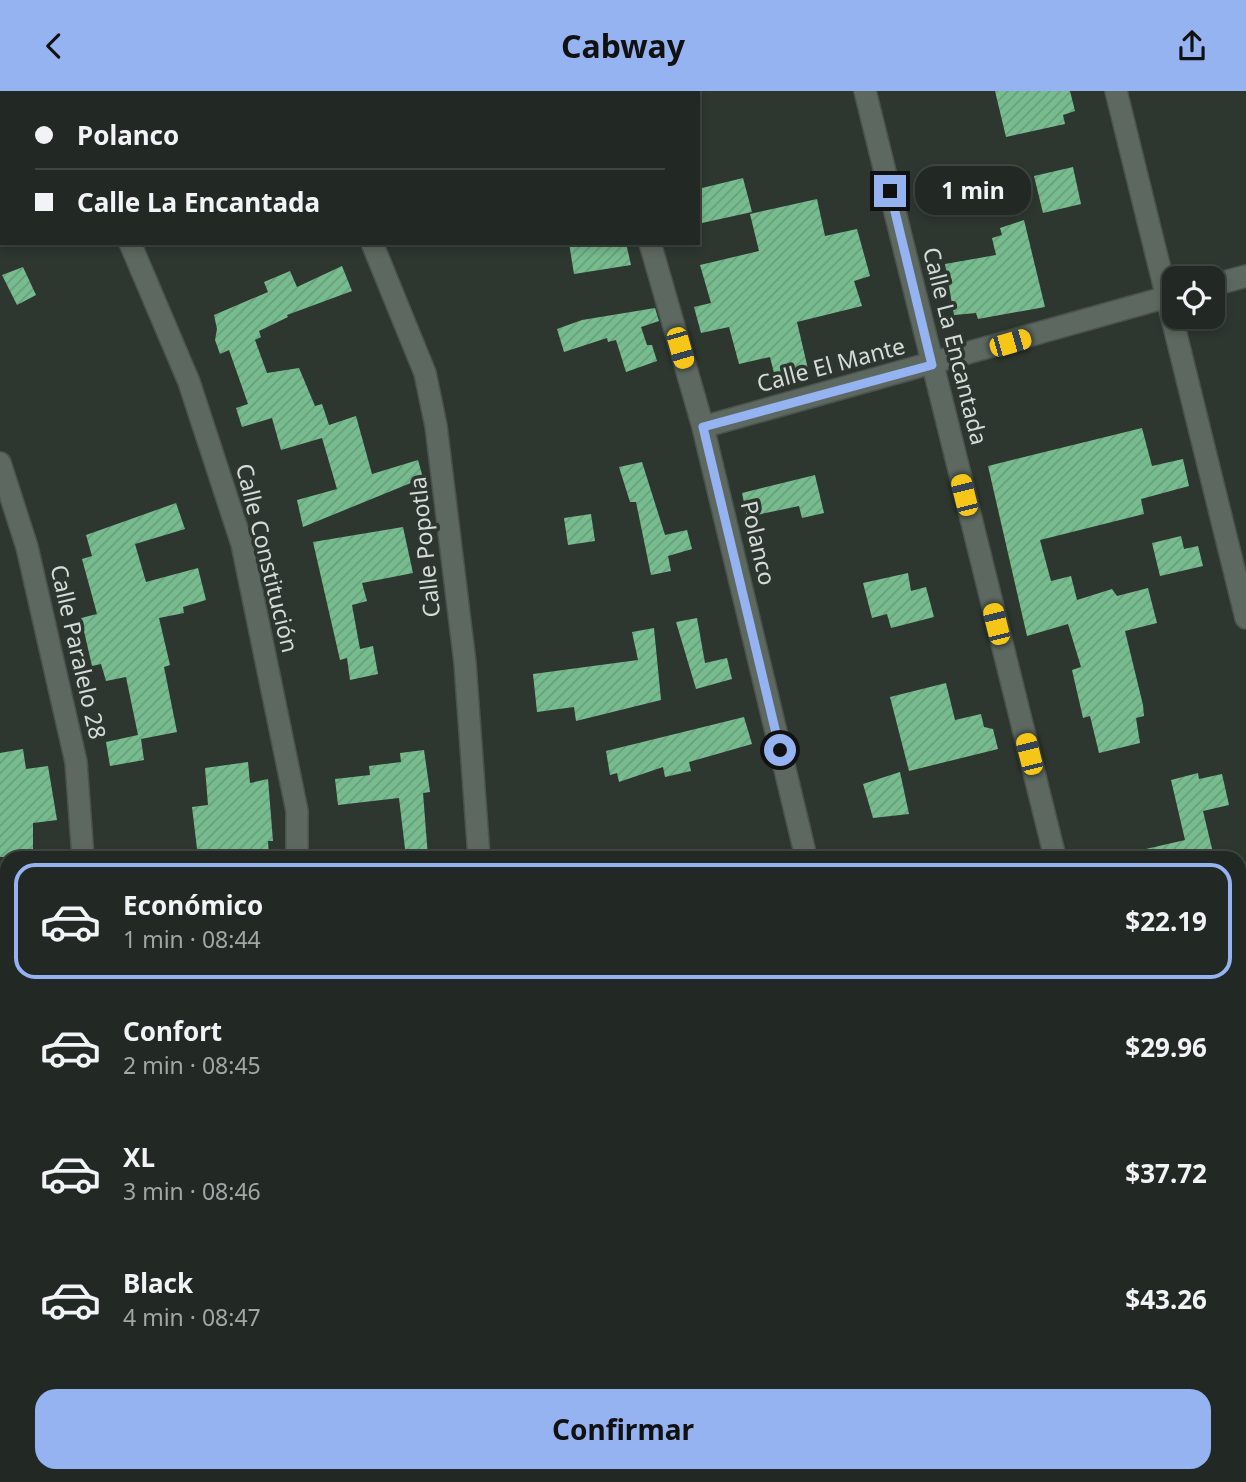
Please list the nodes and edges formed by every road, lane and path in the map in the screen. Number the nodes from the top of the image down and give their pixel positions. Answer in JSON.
{"nodes":[{"id":1,"x":865,"y":91,"type":"edge"},
{"id":2,"x":1116,"y":91,"type":"edge"},
{"id":3,"x":131,"y":245,"type":"edge"},
{"id":4,"x":373,"y":245,"type":"edge"},
{"id":5,"x":651,"y":245,"type":"edge"},
{"id":6,"x":1163,"y":266,"type":"edge"},
{"id":7,"x":1246,"y":276,"type":"edge"},
{"id":8,"x":1225,"y":282,"type":"edge"},
{"id":9,"x":1162,"y":299,"type":"edge"},
{"id":10,"x":1179,"y":329,"type":"edge"},
{"id":11,"x":932,"y":365,"type":"junction"},
{"id":12,"x":703,"y":427,"type":"junction"},
{"id":13,"x":0,"y":463,"type":"edge"},
{"id":14,"x":1246,"y":618,"type":"edge"},
{"id":15,"x":83,"y":851,"type":"edge"},
{"id":16,"x":298,"y":851,"type":"edge"},
{"id":17,"x":479,"y":851,"type":"edge"},
{"id":18,"x":805,"y":851,"type":"edge"},
{"id":19,"x":1054,"y":851,"type":"edge"}],
"edges":[{"from":1,"to":11,"type":"street","name":"Calle La Encantada"},
{"from":2,"to":6,"type":"street"},
{"from":3,"to":16,"type":"street","name":"Calle Constitución"},
{"from":4,"to":17,"type":"street","name":"Calle Popotla"},
{"from":5,"to":12,"type":"street","name":"Polanco"},
{"from":7,"to":8,"type":"street"},
{"from":9,"to":11,"type":"street","name":"Calle El Mante"},
{"from":10,"to":14,"type":"street"},
{"from":11,"to":12,"type":"street","name":"Calle El Mante"},
{"from":11,"to":19,"type":"street","name":"Calle La Encantada"},
{"from":12,"to":18,"type":"street","name":"Polanco"},
{"from":13,"to":15,"type":"street","name":"Calle Paralelo 28"}]}
